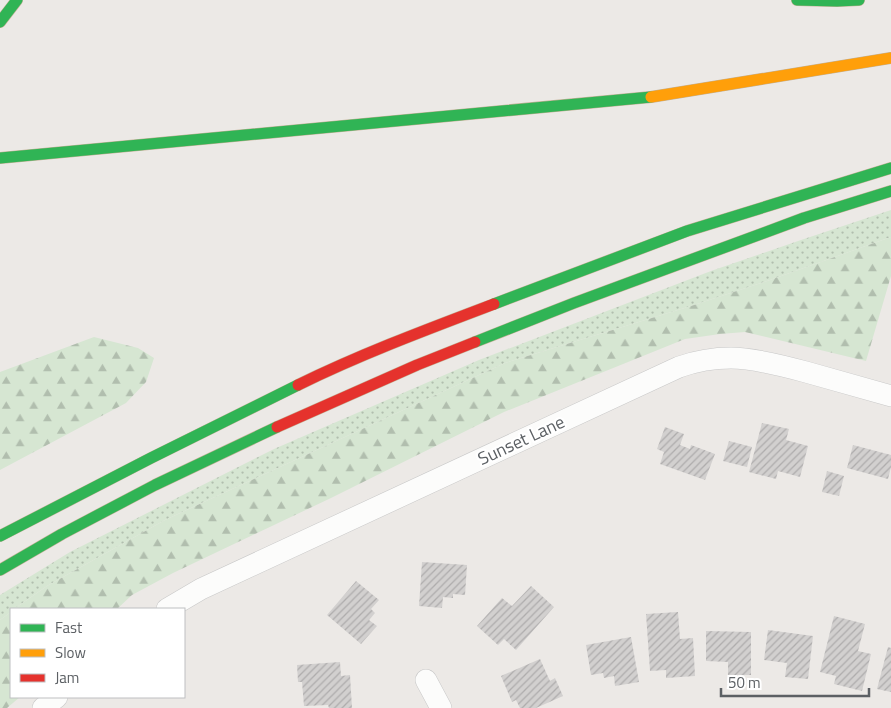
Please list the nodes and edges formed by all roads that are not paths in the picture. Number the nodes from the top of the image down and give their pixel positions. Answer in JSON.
{"nodes":[{"id":1,"x":17,"y":0,"type":"edge"},
{"id":2,"x":798,"y":0,"type":"edge"},
{"id":3,"x":859,"y":0,"type":"edge"},
{"id":4,"x":0,"y":22,"type":"edge"},
{"id":5,"x":891,"y":58,"type":"edge"},
{"id":6,"x":51,"y":153,"type":"junction"},
{"id":7,"x":0,"y":158,"type":"edge"},
{"id":8,"x":891,"y":168,"type":"edge"},
{"id":9,"x":8,"y":169,"type":"dead end"},
{"id":10,"x":891,"y":191,"type":"edge"},
{"id":11,"x":891,"y":396,"type":"edge"},
{"id":12,"x":0,"y":536,"type":"edge"},
{"id":13,"x":0,"y":570,"type":"edge"},
{"id":14,"x":169,"y":608,"type":"edge"},
{"id":15,"x":426,"y":680,"type":"dead end"},
{"id":16,"x":56,"y":698,"type":"edge"},
{"id":17,"x":43,"y":708,"type":"edge"},
{"id":18,"x":441,"y":708,"type":"edge"}],
"edges":[{"from":1,"to":4,"type":"highway"},
{"from":2,"to":3,"type":"highway"},
{"from":5,"to":6,"type":"highway"},
{"from":6,"to":7,"type":"highway"},
{"from":6,"to":9,"type":"highway"},
{"from":8,"to":12,"type":"highway"},
{"from":10,"to":13,"type":"highway"},
{"from":11,"to":14,"type":"street","name":"Sunset Lane"},
{"from":15,"to":18,"type":"street"},
{"from":16,"to":17,"type":"street"}]}
